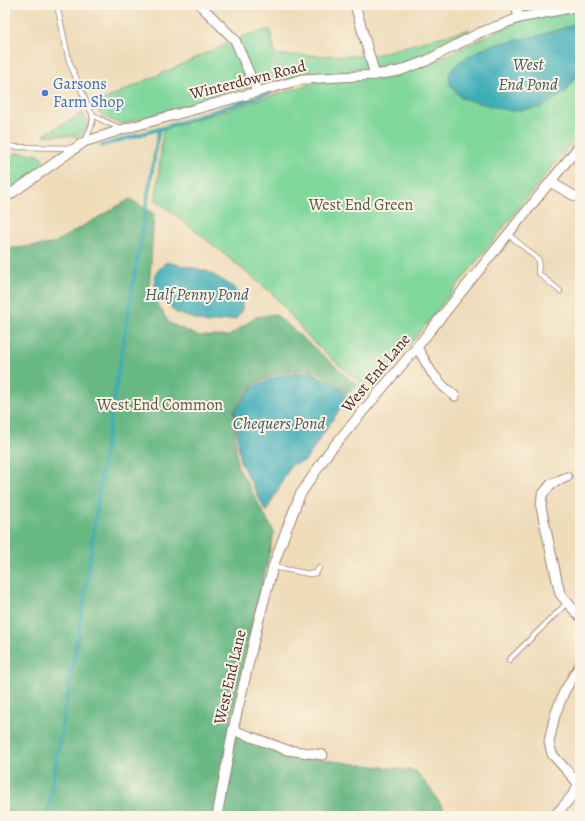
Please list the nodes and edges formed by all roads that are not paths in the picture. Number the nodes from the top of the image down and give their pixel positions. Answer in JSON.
{"nodes":[{"id":1,"x":57,"y":5,"type":"edge"},
{"id":2,"x":202,"y":5,"type":"edge"},
{"id":3,"x":355,"y":5,"type":"edge"},
{"id":4,"x":516,"y":5,"type":"edge"},
{"id":5,"x":580,"y":6,"type":"edge"},
{"id":6,"x":518,"y":18,"type":"junction"},
{"id":7,"x":375,"y":76,"type":"junction"},
{"id":8,"x":257,"y":91,"type":"junction"},
{"id":9,"x":92,"y":114,"type":"junction"},
{"id":10,"x":124,"y":129,"type":"junction"},
{"id":11,"x":84,"y":142,"type":"junction"},
{"id":12,"x":5,"y":144,"type":"edge"},
{"id":13,"x":580,"y":144,"type":"edge"},
{"id":14,"x":74,"y":148,"type":"junction"},
{"id":15,"x":550,"y":182,"type":"junction"},
{"id":16,"x":5,"y":198,"type":"edge"},
{"id":17,"x":580,"y":199,"type":"edge"},
{"id":18,"x":508,"y":234,"type":"junction"},
{"id":19,"x":560,"y":291,"type":"dead end"},
{"id":20,"x":417,"y":347,"type":"junction"},
{"id":21,"x":455,"y":396,"type":"dead end"},
{"id":22,"x":567,"y":477,"type":"dead end"},
{"id":23,"x":273,"y":567,"type":"junction"},
{"id":24,"x":319,"y":568,"type":"dead end"},
{"id":25,"x":567,"y":603,"type":"junction"},
{"id":26,"x":580,"y":617,"type":"edge"},
{"id":27,"x":509,"y":660,"type":"dead end"},
{"id":28,"x":580,"y":665,"type":"edge"},
{"id":29,"x":233,"y":730,"type":"junction"},
{"id":30,"x":323,"y":755,"type":"dead end"},
{"id":31,"x":217,"y":816,"type":"edge"},
{"id":32,"x":554,"y":816,"type":"edge"}],
"edges":[{"from":1,"to":9,"type":"lane"},
{"from":2,"to":8,"type":"street"},
{"from":3,"to":7,"type":"street"},
{"from":4,"to":6,"type":"street"},
{"from":5,"to":6,"type":"street","name":"Winterdown Road"},
{"from":6,"to":7,"type":"street","name":"Winterdown Road"},
{"from":7,"to":8,"type":"street","name":"Winterdown Road"},
{"from":8,"to":10,"type":"street","name":"Winterdown Road"},
{"from":9,"to":10,"type":"lane"},
{"from":9,"to":11,"type":"lane"},
{"from":10,"to":11,"type":"street","name":"Winterdown Road"},
{"from":11,"to":14,"type":"street","name":"Winterdown Road"},
{"from":12,"to":14,"type":"lane"},
{"from":13,"to":15,"type":"street","name":"West End Lane"},
{"from":14,"to":16,"type":"street","name":"Winterdown Road"},
{"from":15,"to":17,"type":"street"},
{"from":15,"to":18,"type":"street","name":"West End Lane"},
{"from":18,"to":19,"type":"lane"},
{"from":18,"to":20,"type":"street","name":"West End Lane"},
{"from":20,"to":21,"type":"street"},
{"from":20,"to":23,"type":"street","name":"West End Lane"},
{"from":22,"to":25,"type":"street"},
{"from":23,"to":24,"type":"lane"},
{"from":23,"to":29,"type":"street","name":"West End Lane"},
{"from":25,"to":26,"type":"street"},
{"from":25,"to":27,"type":"lane"},
{"from":28,"to":32,"type":"street"},
{"from":29,"to":30,"type":"street"},
{"from":29,"to":31,"type":"street","name":"West End Lane"}]}
